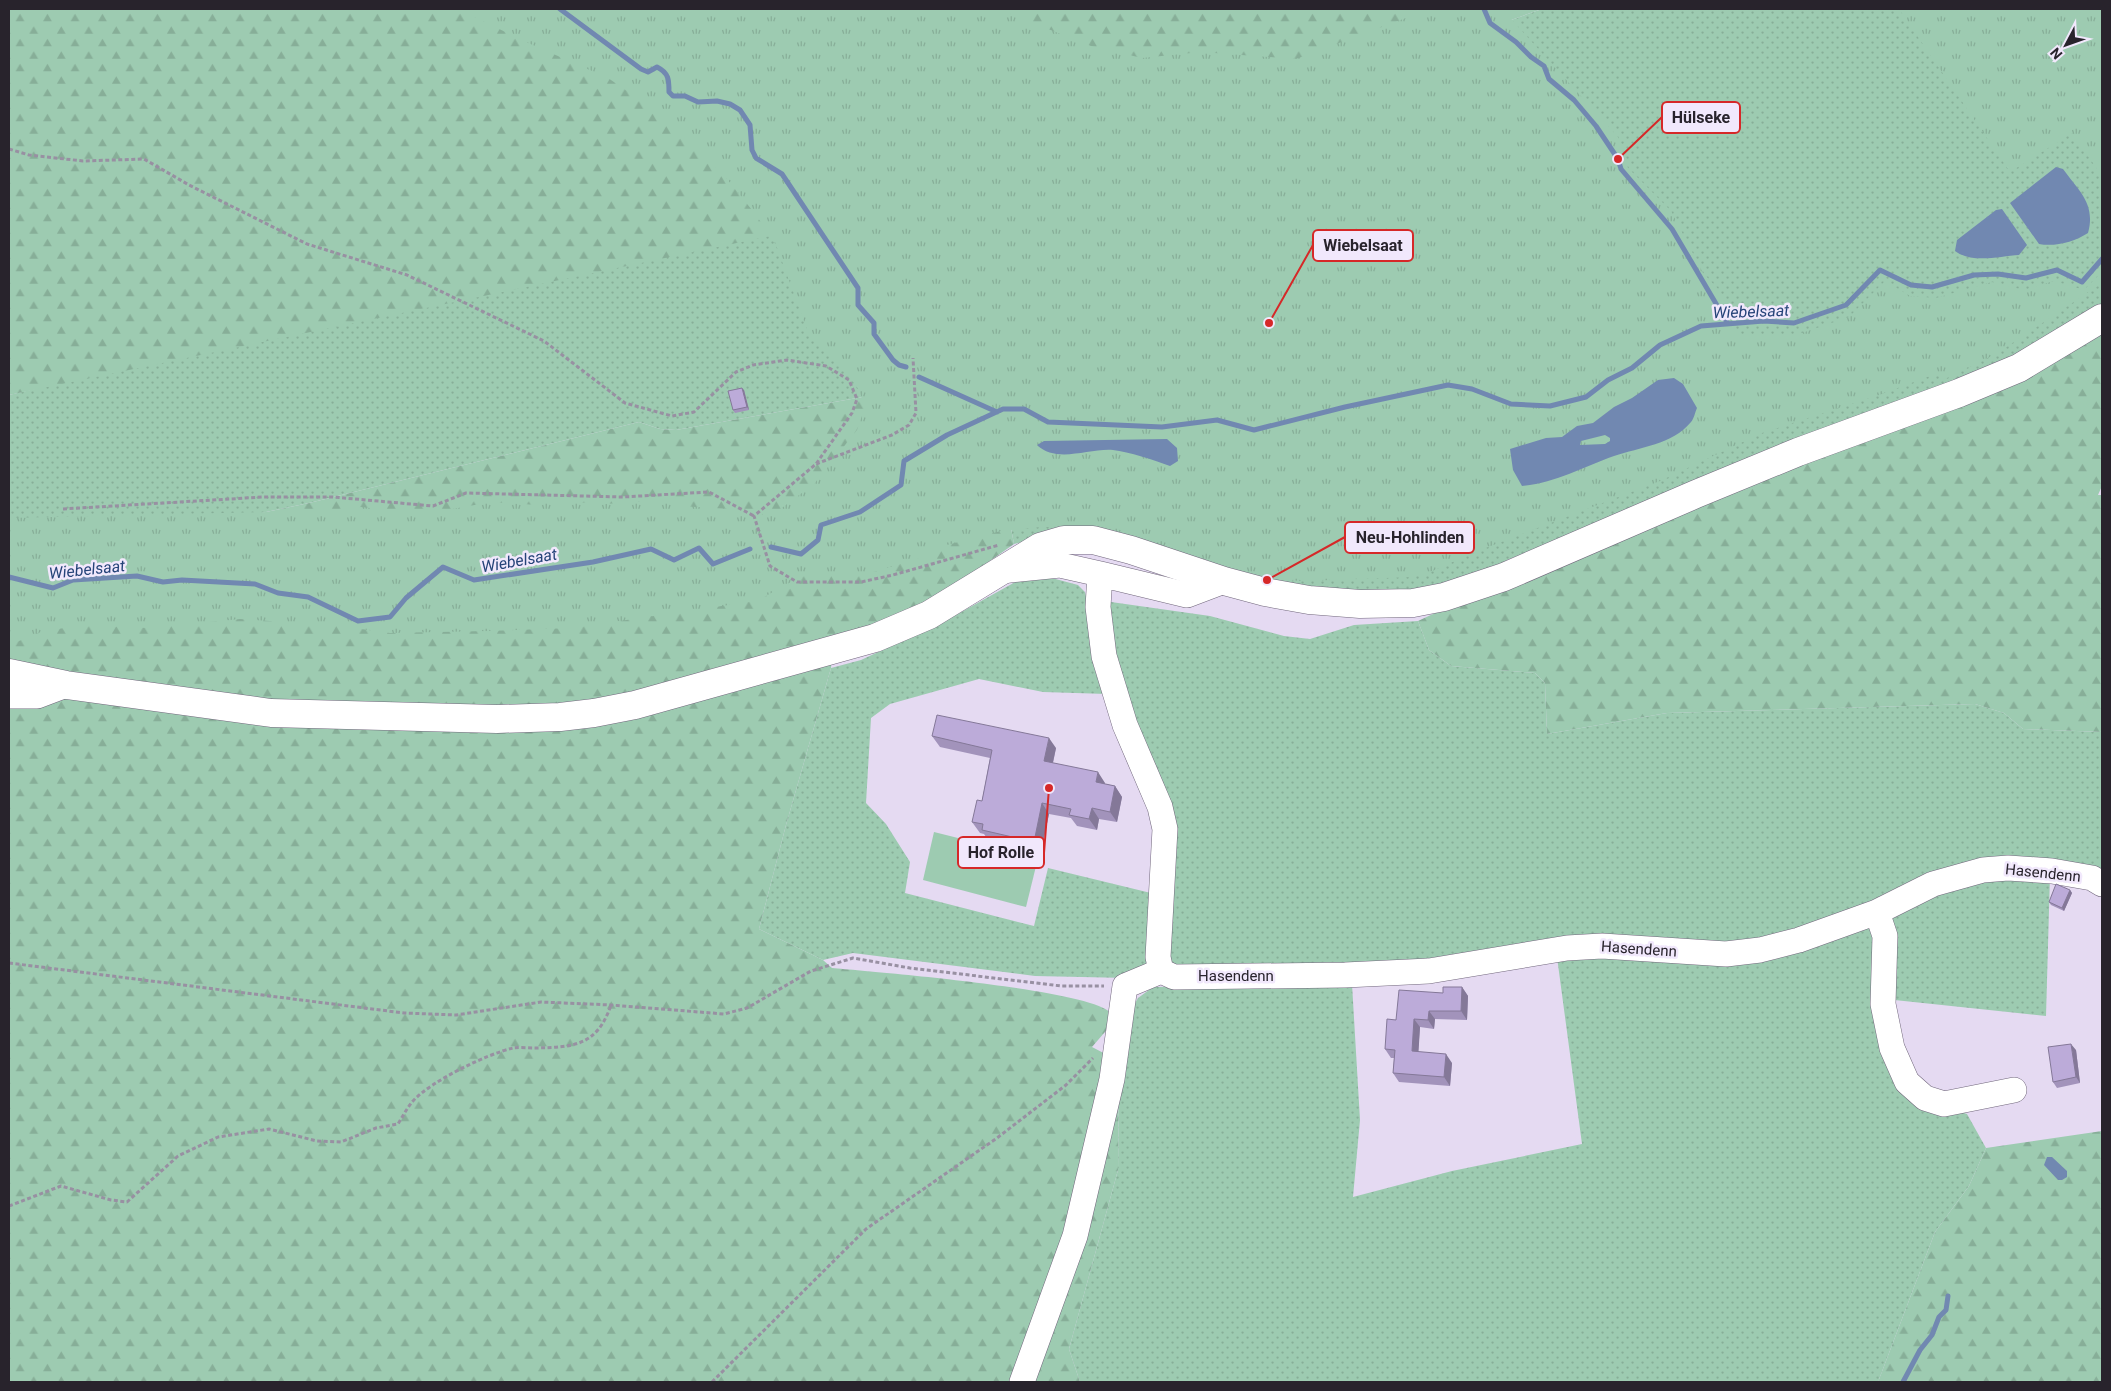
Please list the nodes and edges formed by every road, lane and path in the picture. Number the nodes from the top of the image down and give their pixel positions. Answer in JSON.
{"nodes":[{"id":1,"x":9,"y":149,"type":"edge"},
{"id":2,"x":2102,"y":318,"type":"edge"},
{"id":3,"x":914,"y":358,"type":"dead end"},
{"id":4,"x":816,"y":464,"type":"junction"},
{"id":5,"x":63,"y":509,"type":"dead end"},
{"id":6,"x":754,"y":516,"type":"junction"},
{"id":7,"x":1012,"y":564,"type":"junction"},
{"id":8,"x":1100,"y":574,"type":"junction"},
{"id":9,"x":1224,"y":581,"type":"junction"},
{"id":10,"x":9,"y":673,"type":"edge"},
{"id":11,"x":66,"y":685,"type":"junction"},
{"id":12,"x":9,"y":696,"type":"edge"},
{"id":13,"x":2102,"y":884,"type":"edge"},
{"id":14,"x":1877,"y":912,"type":"junction"},
{"id":15,"x":9,"y":962,"type":"edge"},
{"id":16,"x":1162,"y":971,"type":"junction"},
{"id":17,"x":1125,"y":986,"type":"junction"},
{"id":18,"x":611,"y":1005,"type":"junction"},
{"id":19,"x":1098,"y":1051,"type":"dead end"},
{"id":20,"x":2014,"y":1090,"type":"dead end"},
{"id":21,"x":9,"y":1206,"type":"edge"},
{"id":22,"x":712,"y":1382,"type":"edge"},
{"id":23,"x":1022,"y":1382,"type":"edge"}],
"edges":[{"from":1,"to":4,"type":"path"},
{"from":2,"to":9,"type":"main road"},
{"from":3,"to":4,"type":"path"},
{"from":4,"to":6,"type":"path"},
{"from":5,"to":6,"type":"path"},
{"from":6,"to":7,"type":"path"},
{"from":7,"to":8,"type":"street"},
{"from":7,"to":9,"type":"main road"},
{"from":7,"to":11,"type":"main road"},
{"from":8,"to":9,"type":"street"},
{"from":8,"to":16,"type":"street"},
{"from":10,"to":11,"type":"main road"},
{"from":11,"to":12,"type":"street"},
{"from":13,"to":14,"type":"street","name":"Hasendenn"},
{"from":14,"to":16,"type":"street","name":"Hasendenn"},
{"from":14,"to":20,"type":"street"},
{"from":15,"to":18,"type":"path"},
{"from":16,"to":17,"type":"street"},
{"from":17,"to":18,"type":"path"},
{"from":17,"to":23,"type":"street"},
{"from":18,"to":21,"type":"path"},
{"from":19,"to":22,"type":"path"}]}
